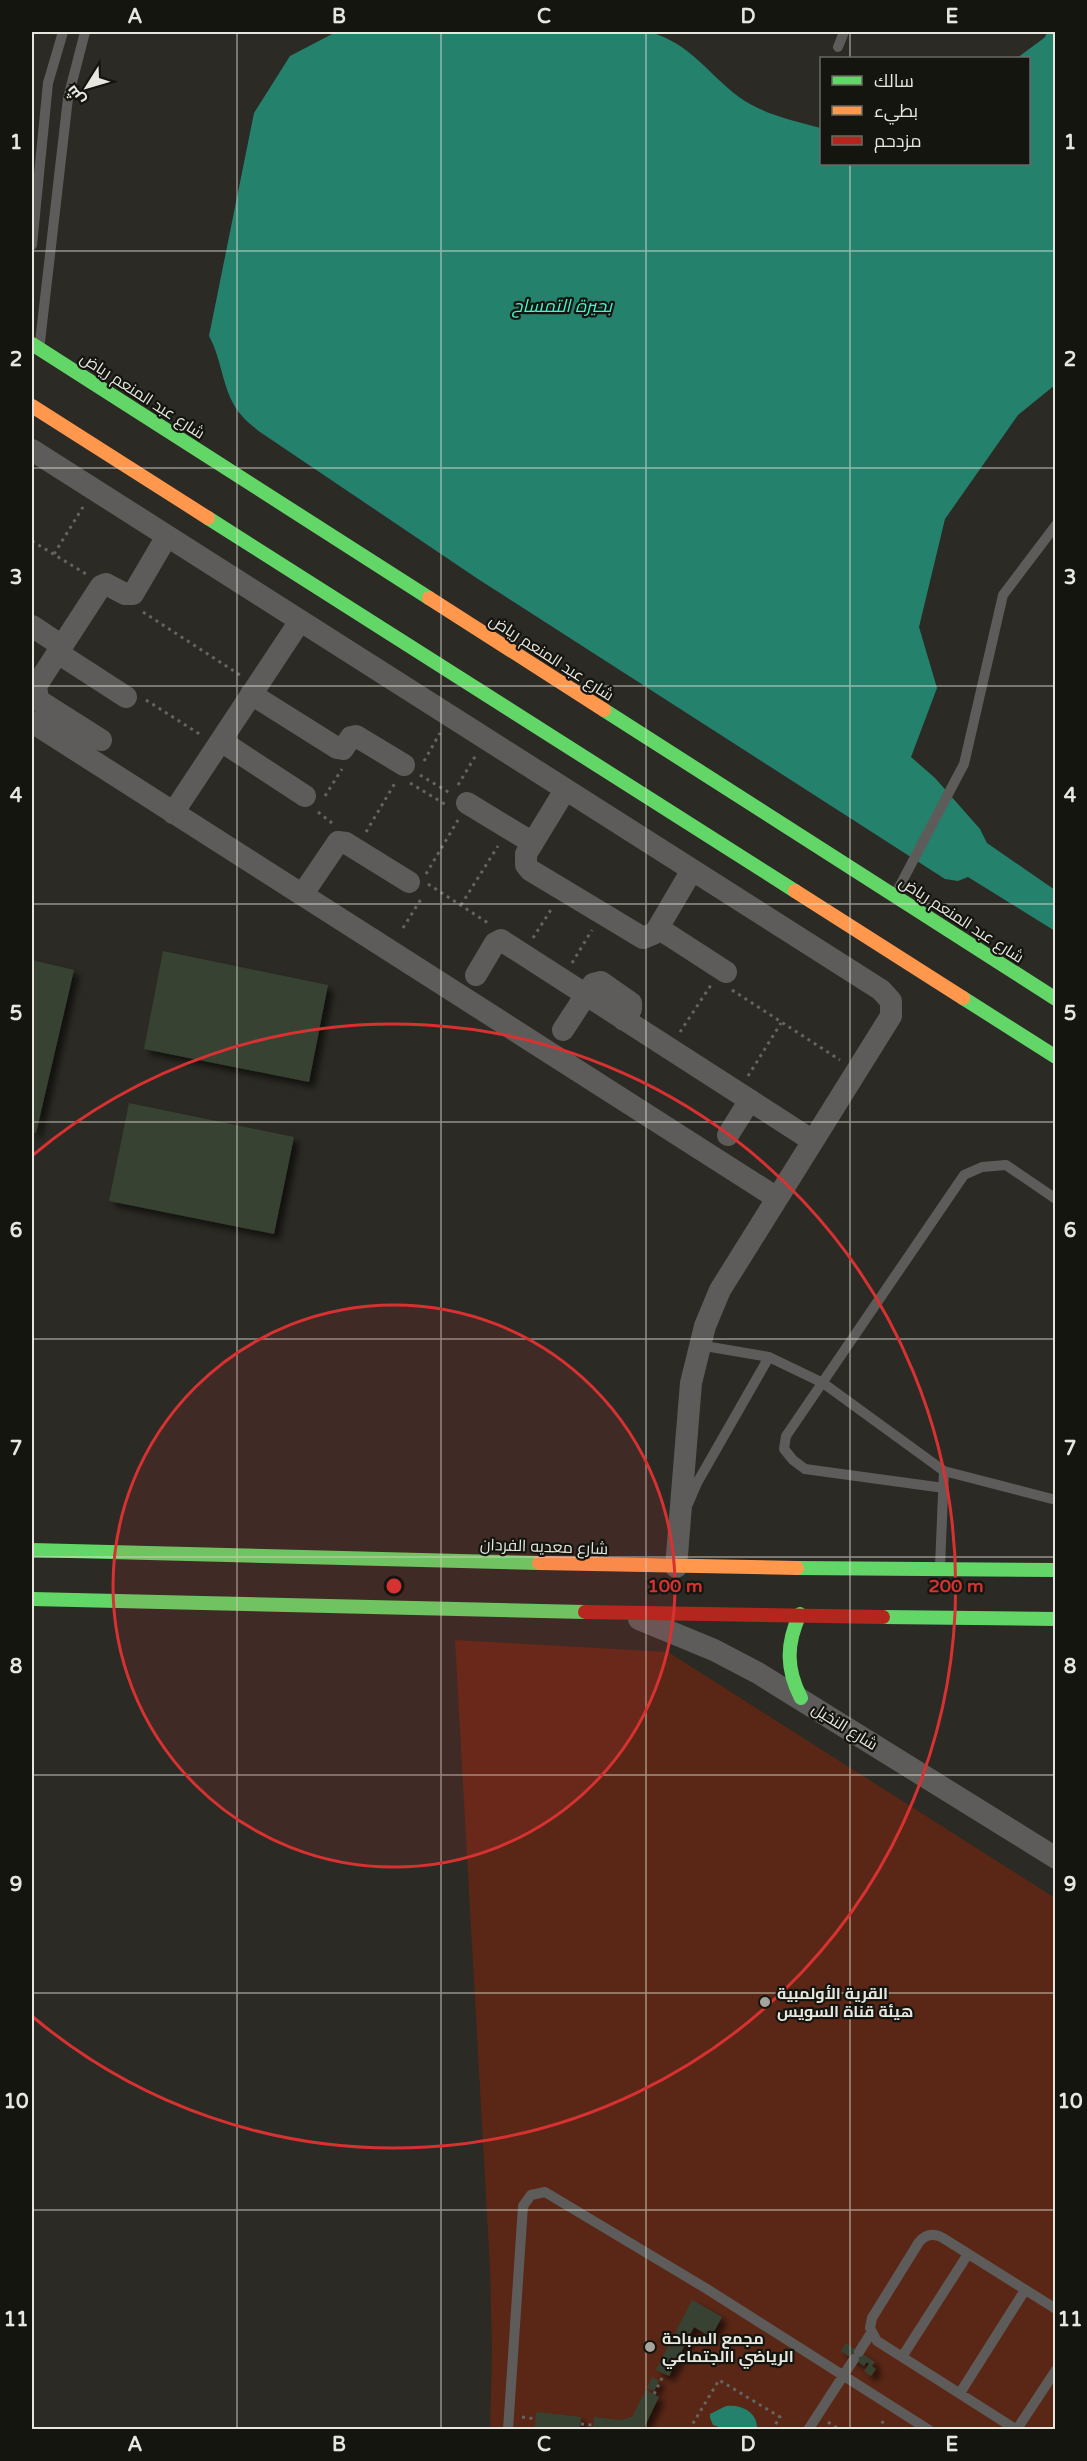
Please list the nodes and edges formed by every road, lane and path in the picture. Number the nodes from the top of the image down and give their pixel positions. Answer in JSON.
{"nodes":[{"id":1,"x":63,"y":32,"type":"edge"},
{"id":2,"x":85,"y":32,"type":"edge"},
{"id":3,"x":844,"y":32,"type":"edge"},
{"id":4,"x":838,"y":46,"type":"dead end"},
{"id":5,"x":32,"y":245,"type":"edge"},
{"id":6,"x":35,"y":346,"type":"edge"},
{"id":7,"x":32,"y":406,"type":"edge"},
{"id":8,"x":32,"y":450,"type":"edge"},
{"id":9,"x":94,"y":490,"type":"junction"},
{"id":10,"x":1056,"y":525,"type":"edge"},
{"id":11,"x":167,"y":536,"type":"junction"},
{"id":12,"x":32,"y":541,"type":"edge"},
{"id":13,"x":54,"y":554,"type":"junction"},
{"id":14,"x":103,"y":584,"type":"junction"},
{"id":15,"x":129,"y":595,"type":"junction"},
{"id":16,"x":300,"y":621,"type":"junction"},
{"id":17,"x":32,"y":626,"type":"edge"},
{"id":18,"x":60,"y":650,"type":"junction"},
{"id":19,"x":254,"y":690,"type":"junction"},
{"id":20,"x":126,"y":697,"type":"dead end"},
{"id":21,"x":450,"y":716,"type":"junction"},
{"id":22,"x":32,"y":723,"type":"edge"},
{"id":23,"x":485,"y":739,"type":"junction"},
{"id":24,"x":101,"y":740,"type":"dead end"},
{"id":25,"x":220,"y":741,"type":"junction"},
{"id":26,"x":407,"y":775,"type":"junction"},
{"id":27,"x":565,"y":790,"type":"junction"},
{"id":28,"x":305,"y":796,"type":"dead end"},
{"id":29,"x":461,"y":809,"type":"junction"},
{"id":30,"x":173,"y":813,"type":"junction"},
{"id":31,"x":361,"y":841,"type":"dead end"},
{"id":32,"x":530,"y":848,"type":"junction"},
{"id":33,"x":692,"y":870,"type":"junction"},
{"id":34,"x":420,"y":883,"type":"junction"},
{"id":35,"x":563,"y":891,"type":"junction"},
{"id":36,"x":302,"y":895,"type":"junction"},
{"id":37,"x":894,"y":896,"type":"junction"},
{"id":38,"x":460,"y":905,"type":"dead end"},
{"id":39,"x":602,"y":915,"type":"junction"},
{"id":40,"x":403,"y":928,"type":"dead end"},
{"id":41,"x":658,"y":928,"type":"junction"},
{"id":42,"x":523,"y":955,"type":"junction"},
{"id":43,"x":953,"y":969,"type":"dead end"},
{"id":44,"x":476,"y":975,"type":"dead end"},
{"id":45,"x":561,"y":979,"type":"junction"},
{"id":46,"x":722,"y":979,"type":"junction"},
{"id":47,"x":942,"y":986,"type":"junction"},
{"id":48,"x":586,"y":995,"type":"junction"},
{"id":49,"x":1056,"y":999,"type":"edge"},
{"id":50,"x":782,"y":1022,"type":"junction"},
{"id":51,"x":564,"y":1030,"type":"dead end"},
{"id":52,"x":669,"y":1049,"type":"junction"},
{"id":53,"x":1056,"y":1058,"type":"edge"},
{"id":54,"x":857,"y":1071,"type":"junction"},
{"id":55,"x":744,"y":1096,"type":"junction"},
{"id":56,"x":728,"y":1135,"type":"dead end"},
{"id":57,"x":813,"y":1141,"type":"junction"},
{"id":58,"x":777,"y":1198,"type":"junction"},
{"id":59,"x":1056,"y":1199,"type":"edge"},
{"id":60,"x":699,"y":1345,"type":"junction"},
{"id":61,"x":769,"y":1357,"type":"junction"},
{"id":62,"x":823,"y":1383,"type":"junction"},
{"id":63,"x":944,"y":1471,"type":"junction"},
{"id":64,"x":944,"y":1488,"type":"junction"},
{"id":65,"x":1056,"y":1500,"type":"edge"},
{"id":66,"x":678,"y":1529,"type":"junction"},
{"id":67,"x":32,"y":1550,"type":"edge"},
{"id":68,"x":163,"y":1552,"type":"junction"},
{"id":69,"x":940,"y":1567,"type":"junction"},
{"id":70,"x":676,"y":1568,"type":"junction"},
{"id":71,"x":1056,"y":1570,"type":"edge"},
{"id":72,"x":162,"y":1572,"type":"dead end"},
{"id":73,"x":938,"y":1587,"type":"dead end"},
{"id":74,"x":32,"y":1599,"type":"edge"},
{"id":75,"x":623,"y":1613,"type":"junction"},
{"id":76,"x":800,"y":1614,"type":"junction"},
{"id":77,"x":1056,"y":1619,"type":"edge"},
{"id":78,"x":801,"y":1698,"type":"junction"},
{"id":79,"x":1056,"y":1858,"type":"edge"},
{"id":80,"x":968,"y":2254,"type":"junction"},
{"id":81,"x":1025,"y":2290,"type":"junction"},
{"id":82,"x":1056,"y":2309,"type":"edge"},
{"id":83,"x":871,"y":2333,"type":"junction"},
{"id":84,"x":902,"y":2357,"type":"junction"},
{"id":85,"x":1056,"y":2370,"type":"edge"},
{"id":86,"x":664,"y":2374,"type":"dead end"},
{"id":87,"x":843,"y":2375,"type":"junction"},
{"id":88,"x":960,"y":2393,"type":"junction"},
{"id":89,"x":654,"y":2394,"type":"dead end"},
{"id":90,"x":836,"y":2414,"type":"dead end"},
{"id":91,"x":581,"y":2424,"type":"dead end"},
{"id":92,"x":831,"y":2424,"type":"dead end"},
{"id":93,"x":593,"y":2425,"type":"dead end"},
{"id":94,"x":1017,"y":2429,"type":"edge"},
{"id":95,"x":508,"y":2430,"type":"edge"},
{"id":96,"x":689,"y":2430,"type":"edge"},
{"id":97,"x":772,"y":2430,"type":"edge"},
{"id":98,"x":808,"y":2430,"type":"edge"},
{"id":99,"x":929,"y":2430,"type":"edge"}],
"edges":[{"from":1,"to":5,"type":"lane"},
{"from":2,"to":6,"type":"lane"},
{"from":3,"to":4,"type":"lane"},
{"from":6,"to":37,"type":"main road","name":"شارع عبد المنعم رياض"},
{"from":7,"to":47,"type":"main road"},
{"from":8,"to":9,"type":"street"},
{"from":9,"to":11,"type":"street"},
{"from":9,"to":13,"type":"path"},
{"from":10,"to":37,"type":"lane"},
{"from":11,"to":15,"type":"street"},
{"from":11,"to":16,"type":"street"},
{"from":12,"to":13,"type":"path"},
{"from":13,"to":14,"type":"path"},
{"from":14,"to":15,"type":"street"},
{"from":14,"to":18,"type":"street"},
{"from":15,"to":19,"type":"path"},
{"from":16,"to":19,"type":"street"},
{"from":16,"to":21,"type":"street"},
{"from":17,"to":18,"type":"street"},
{"from":18,"to":20,"type":"street"},
{"from":18,"to":24,"type":"street"},
{"from":19,"to":25,"type":"street"},
{"from":19,"to":26,"type":"street"},
{"from":21,"to":23,"type":"street"},
{"from":21,"to":26,"type":"path"},
{"from":22,"to":30,"type":"street"},
{"from":23,"to":26,"type":"path"},
{"from":23,"to":27,"type":"street"},
{"from":25,"to":28,"type":"street"},
{"from":25,"to":30,"type":"street"},
{"from":26,"to":29,"type":"path"},
{"from":26,"to":31,"type":"path"},
{"from":27,"to":32,"type":"street"},
{"from":27,"to":33,"type":"street"},
{"from":29,"to":32,"type":"street"},
{"from":29,"to":34,"type":"path"},
{"from":30,"to":36,"type":"street"},
{"from":32,"to":35,"type":"street"},
{"from":32,"to":38,"type":"path"},
{"from":33,"to":41,"type":"street"},
{"from":33,"to":54,"type":"street"},
{"from":34,"to":36,"type":"street"},
{"from":34,"to":40,"type":"path"},
{"from":35,"to":39,"type":"street"},
{"from":35,"to":42,"type":"path"},
{"from":36,"to":58,"type":"street"},
{"from":37,"to":49,"type":"main road","name":"شارع عبد المنعم رياض"},
{"from":39,"to":41,"type":"street"},
{"from":39,"to":45,"type":"path"},
{"from":41,"to":46,"type":"street"},
{"from":42,"to":44,"type":"street"},
{"from":42,"to":45,"type":"street"},
{"from":43,"to":47,"type":"main road"},
{"from":45,"to":48,"type":"street"},
{"from":46,"to":50,"type":"path"},
{"from":46,"to":52,"type":"path"},
{"from":47,"to":53,"type":"main road"},
{"from":48,"to":51,"type":"street"},
{"from":48,"to":52,"type":"street"},
{"from":50,"to":54,"type":"path"},
{"from":50,"to":55,"type":"path"},
{"from":52,"to":55,"type":"street"},
{"from":54,"to":57,"type":"street"},
{"from":55,"to":56,"type":"street"},
{"from":55,"to":57,"type":"street"},
{"from":57,"to":58,"type":"street"},
{"from":58,"to":60,"type":"street"},
{"from":59,"to":62,"type":"lane"},
{"from":60,"to":61,"type":"lane"},
{"from":60,"to":66,"type":"street"},
{"from":61,"to":62,"type":"lane"},
{"from":61,"to":66,"type":"lane"},
{"from":62,"to":63,"type":"lane"},
{"from":62,"to":64,"type":"lane"},
{"from":63,"to":64,"type":"lane"},
{"from":63,"to":65,"type":"lane"},
{"from":64,"to":69,"type":"lane"},
{"from":66,"to":70,"type":"street"},
{"from":67,"to":68,"type":"main road","name":"شارع معديه الفردان"},
{"from":68,"to":70,"type":"main road","name":"شارع معديه الفردان"},
{"from":68,"to":72,"type":"main road"},
{"from":69,"to":70,"type":"main road","name":"شارع معديه الفردان"},
{"from":69,"to":71,"type":"main road","name":"شارع معديه الفردان"},
{"from":69,"to":73,"type":"main road"},
{"from":74,"to":75,"type":"main road"},
{"from":75,"to":76,"type":"main road"},
{"from":75,"to":78,"type":"street","name":"شارع النخيل"},
{"from":76,"to":77,"type":"main road"},
{"from":76,"to":78,"type":"main road"},
{"from":78,"to":79,"type":"street","name":"شارع النخيل"},
{"from":80,"to":81,"type":"lane"},
{"from":80,"to":83,"type":"lane"},
{"from":80,"to":84,"type":"lane"},
{"from":81,"to":82,"type":"lane"},
{"from":81,"to":88,"type":"lane"},
{"from":83,"to":84,"type":"lane"},
{"from":83,"to":87,"type":"lane"},
{"from":84,"to":88,"type":"lane"},
{"from":85,"to":94,"type":"lane"},
{"from":86,"to":89,"type":"path"},
{"from":87,"to":95,"type":"lane"},
{"from":87,"to":98,"type":"lane"},
{"from":87,"to":99,"type":"lane"},
{"from":88,"to":94,"type":"lane"},
{"from":90,"to":92,"type":"path"},
{"from":91,"to":93,"type":"path"},
{"from":96,"to":97,"type":"path"}]}
